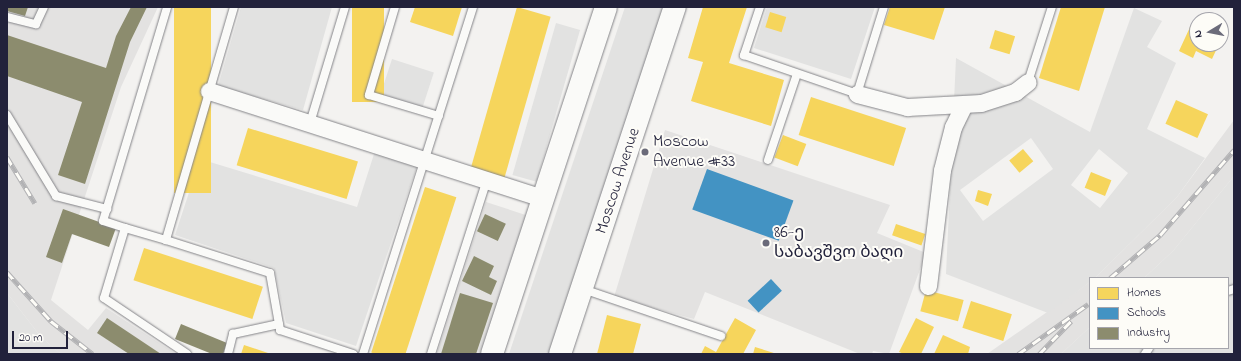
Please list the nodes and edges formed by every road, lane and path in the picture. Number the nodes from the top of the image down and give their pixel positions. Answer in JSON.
{"nodes":[{"id":1,"x":44,"y":7,"type":"edge"},
{"id":2,"x":168,"y":7,"type":"edge"},
{"id":3,"x":234,"y":7,"type":"edge"},
{"id":4,"x":345,"y":7,"type":"edge"},
{"id":5,"x":395,"y":7,"type":"edge"},
{"id":6,"x":473,"y":7,"type":"edge"},
{"id":7,"x":606,"y":7,"type":"edge"},
{"id":8,"x":675,"y":7,"type":"edge"},
{"id":9,"x":760,"y":7,"type":"edge"},
{"id":10,"x":884,"y":7,"type":"edge"},
{"id":11,"x":1052,"y":7,"type":"edge"},
{"id":12,"x":7,"y":17,"type":"edge"},
{"id":13,"x":797,"y":74,"type":"junction"},
{"id":14,"x":1028,"y":82,"type":"joint"},
{"id":15,"x":209,"y":91,"type":"junction"},
{"id":16,"x":857,"y":94,"type":"junction"},
{"id":17,"x":964,"y":104,"type":"junction"},
{"id":18,"x":7,"y":115,"type":"edge"},
{"id":19,"x":439,"y":116,"type":"junction"},
{"id":20,"x":310,"y":124,"type":"junction"},
{"id":21,"x":424,"y":160,"type":"junction"},
{"id":22,"x":768,"y":160,"type":"dead end"},
{"id":23,"x":487,"y":180,"type":"junction"},
{"id":24,"x":543,"y":198,"type":"junction"},
{"id":25,"x":107,"y":209,"type":"junction"},
{"id":26,"x":125,"y":228,"type":"junction"},
{"id":27,"x":166,"y":240,"type":"junction"},
{"id":28,"x":928,"y":286,"type":"dead end"},
{"id":29,"x":582,"y":289,"type":"junction"},
{"id":30,"x":279,"y":324,"type":"junction"},
{"id":31,"x":721,"y":336,"type":"dead end"},
{"id":32,"x":186,"y":354,"type":"edge"},
{"id":33,"x":228,"y":354,"type":"edge"},
{"id":34,"x":353,"y":354,"type":"edge"},
{"id":35,"x":363,"y":354,"type":"edge"},
{"id":36,"x":431,"y":354,"type":"edge"},
{"id":37,"x":492,"y":354,"type":"edge"},
{"id":38,"x":560,"y":354,"type":"edge"}],
"edges":[{"from":1,"to":12,"type":"lane"},
{"from":2,"to":25,"type":"lane"},
{"from":3,"to":15,"type":"lane"},
{"from":4,"to":20,"type":"lane"},
{"from":5,"to":19,"type":"lane"},
{"from":6,"to":19,"type":"lane"},
{"from":7,"to":24,"type":"main road"},
{"from":8,"to":29,"type":"main road","name":"Moscow Avenue"},
{"from":9,"to":13,"type":"lane"},
{"from":10,"to":16,"type":"lane"},
{"from":11,"to":14,"type":"lane"},
{"from":13,"to":16,"type":"lane"},
{"from":13,"to":22,"type":"lane"},
{"from":14,"to":17,"type":"street"},
{"from":15,"to":20,"type":"street"},
{"from":15,"to":27,"type":"lane"},
{"from":16,"to":17,"type":"street"},
{"from":17,"to":28,"type":"street"},
{"from":18,"to":25,"type":"lane"},
{"from":19,"to":21,"type":"lane"},
{"from":20,"to":21,"type":"street"},
{"from":21,"to":23,"type":"street"},
{"from":21,"to":35,"type":"lane"},
{"from":23,"to":24,"type":"street"},
{"from":23,"to":36,"type":"lane"},
{"from":24,"to":37,"type":"main road"},
{"from":25,"to":26,"type":"lane"},
{"from":26,"to":27,"type":"lane"},
{"from":26,"to":32,"type":"lane"},
{"from":27,"to":30,"type":"lane"},
{"from":29,"to":31,"type":"lane"},
{"from":29,"to":38,"type":"main road","name":"Moscow Avenue"},
{"from":30,"to":33,"type":"lane"},
{"from":30,"to":34,"type":"lane"}]}
